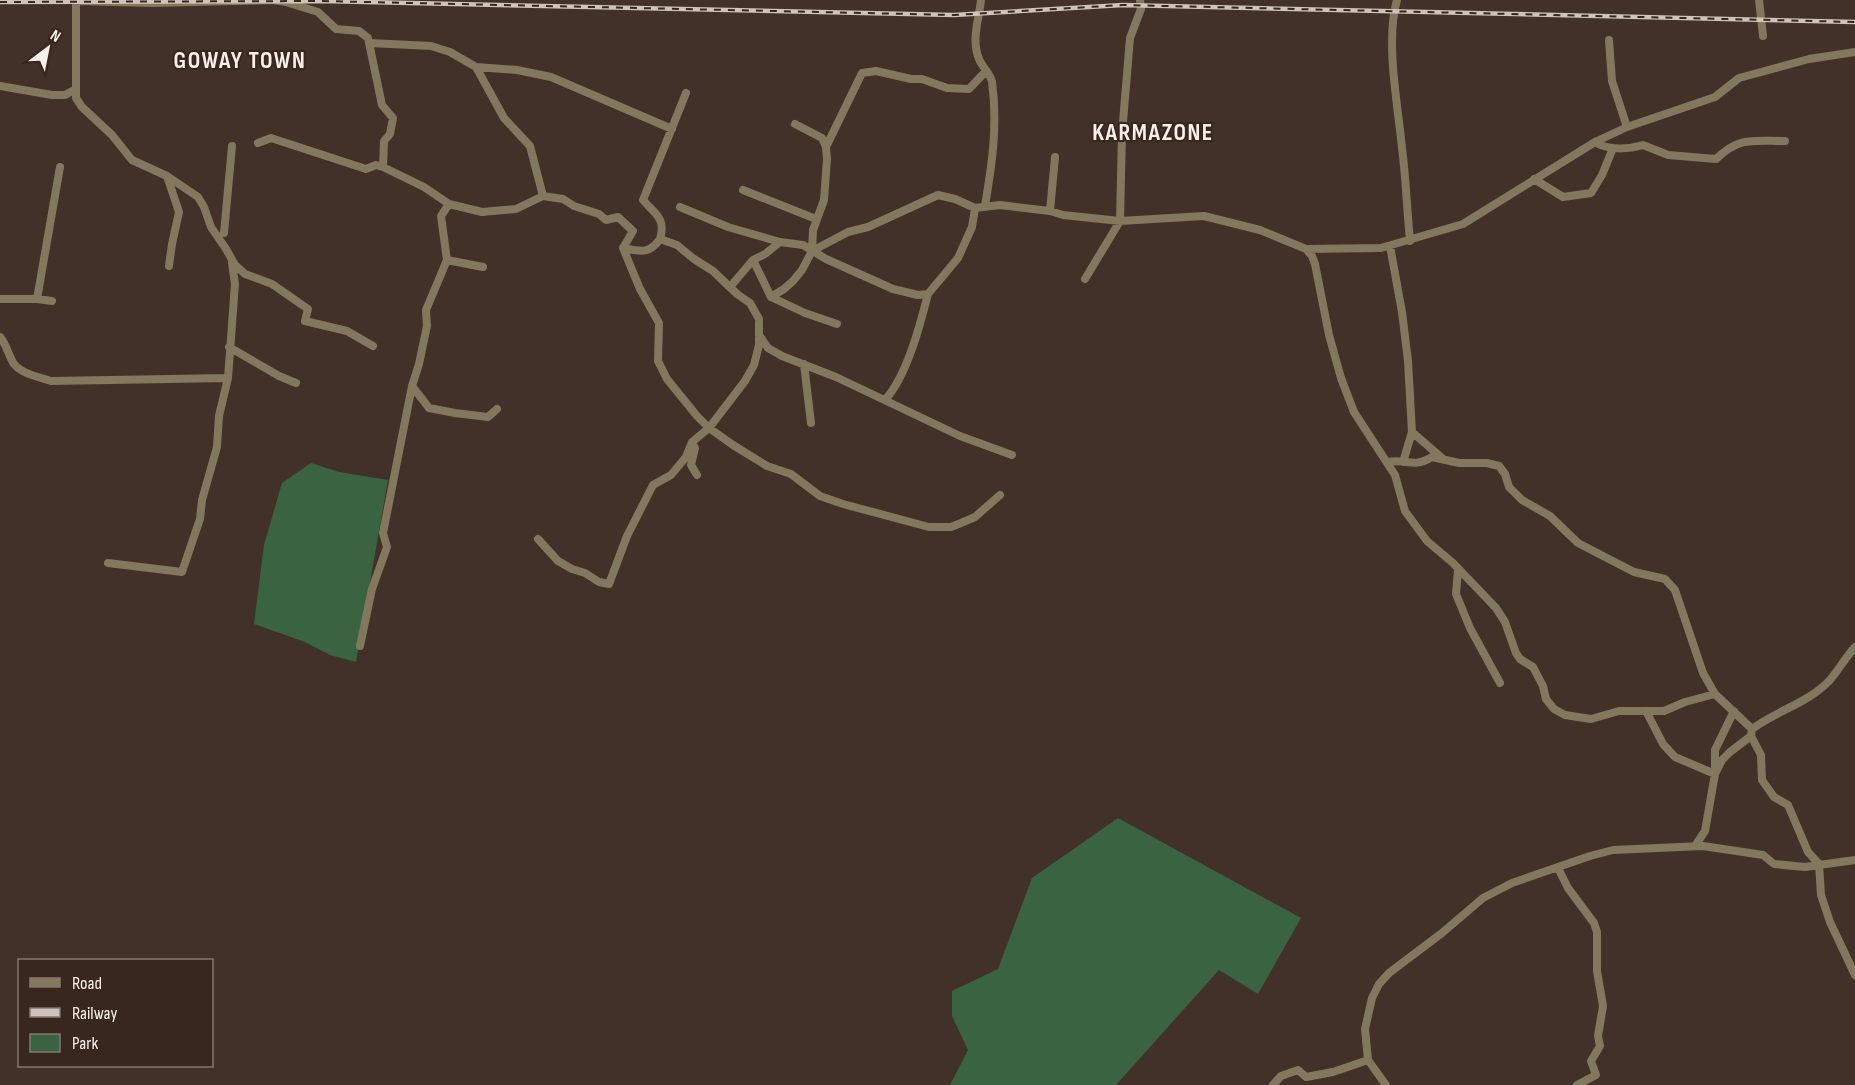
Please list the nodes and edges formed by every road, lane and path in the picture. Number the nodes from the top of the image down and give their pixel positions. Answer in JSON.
{"nodes":[{"id":1,"x":981,"y":0,"type":"edge"},
{"id":2,"x":1140,"y":0,"type":"edge"},
{"id":3,"x":1397,"y":0,"type":"edge"},
{"id":4,"x":1759,"y":0,"type":"edge"},
{"id":5,"x":76,"y":1,"type":"edge"},
{"id":6,"x":1763,"y":36,"type":"dead end"},
{"id":7,"x":1609,"y":40,"type":"dead end"},
{"id":8,"x":370,"y":43,"type":"junction"},
{"id":9,"x":1855,"y":52,"type":"edge"},
{"id":10,"x":476,"y":67,"type":"junction"},
{"id":11,"x":986,"y":71,"type":"junction"},
{"id":12,"x":0,"y":86,"type":"edge"},
{"id":13,"x":76,"y":89,"type":"junction"},
{"id":14,"x":686,"y":93,"type":"dead end"},
{"id":15,"x":795,"y":124,"type":"dead end"},
{"id":16,"x":1627,"y":127,"type":"junction"},
{"id":17,"x":672,"y":129,"type":"junction"},
{"id":18,"x":1785,"y":141,"type":"dead end"},
{"id":19,"x":1595,"y":142,"type":"junction"},
{"id":20,"x":258,"y":143,"type":"dead end"},
{"id":21,"x":232,"y":146,"type":"dead end"},
{"id":22,"x":826,"y":147,"type":"junction"},
{"id":23,"x":1613,"y":148,"type":"junction"},
{"id":24,"x":1055,"y":157,"type":"dead end"},
{"id":25,"x":60,"y":167,"type":"dead end"},
{"id":26,"x":383,"y":167,"type":"junction"},
{"id":27,"x":167,"y":176,"type":"junction"},
{"id":28,"x":1534,"y":178,"type":"junction"},
{"id":29,"x":743,"y":190,"type":"dead end"},
{"id":30,"x":543,"y":195,"type":"junction"},
{"id":31,"x":449,"y":204,"type":"junction"},
{"id":32,"x":985,"y":206,"type":"junction"},
{"id":33,"x":680,"y":207,"type":"dead end"},
{"id":34,"x":975,"y":208,"type":"junction"},
{"id":35,"x":1050,"y":211,"type":"junction"},
{"id":36,"x":816,"y":219,"type":"junction"},
{"id":37,"x":1120,"y":221,"type":"junction"},
{"id":38,"x":224,"y":233,"type":"dead end"},
{"id":39,"x":660,"y":240,"type":"junction"},
{"id":40,"x":1410,"y":241,"type":"junction"},
{"id":41,"x":780,"y":242,"type":"junction"},
{"id":42,"x":1390,"y":246,"type":"junction"},
{"id":43,"x":623,"y":248,"type":"junction"},
{"id":44,"x":1306,"y":249,"type":"junction"},
{"id":45,"x":812,"y":251,"type":"junction"},
{"id":46,"x":230,"y":258,"type":"junction"},
{"id":47,"x":447,"y":260,"type":"junction"},
{"id":48,"x":753,"y":260,"type":"junction"},
{"id":49,"x":169,"y":266,"type":"dead end"},
{"id":50,"x":483,"y":267,"type":"dead end"},
{"id":51,"x":1085,"y":279,"type":"dead end"},
{"id":52,"x":730,"y":287,"type":"junction"},
{"id":53,"x":928,"y":294,"type":"junction"},
{"id":54,"x":771,"y":297,"type":"junction"},
{"id":55,"x":0,"y":299,"type":"edge"},
{"id":56,"x":37,"y":299,"type":"junction"},
{"id":57,"x":52,"y":301,"type":"dead end"},
{"id":58,"x":837,"y":324,"type":"dead end"},
{"id":59,"x":758,"y":334,"type":"junction"},
{"id":60,"x":0,"y":337,"type":"edge"},
{"id":61,"x":374,"y":346,"type":"dead end"},
{"id":62,"x":229,"y":347,"type":"junction"},
{"id":63,"x":804,"y":364,"type":"junction"},
{"id":64,"x":228,"y":378,"type":"junction"},
{"id":65,"x":296,"y":383,"type":"dead end"},
{"id":66,"x":412,"y":386,"type":"junction"},
{"id":67,"x":885,"y":400,"type":"junction"},
{"id":68,"x":497,"y":409,"type":"dead end"},
{"id":69,"x":811,"y":423,"type":"dead end"},
{"id":70,"x":709,"y":428,"type":"junction"},
{"id":71,"x":1412,"y":432,"type":"junction"},
{"id":72,"x":692,"y":442,"type":"junction"},
{"id":73,"x":1012,"y":454,"type":"dead end"},
{"id":74,"x":1442,"y":458,"type":"junction"},
{"id":75,"x":1388,"y":462,"type":"junction"},
{"id":76,"x":1403,"y":462,"type":"junction"},
{"id":77,"x":697,"y":475,"type":"dead end"},
{"id":78,"x":1000,"y":495,"type":"dead end"},
{"id":79,"x":538,"y":539,"type":"dead end"},
{"id":80,"x":108,"y":563,"type":"dead end"},
{"id":81,"x":1458,"y":570,"type":"junction"},
{"id":82,"x":360,"y":646,"type":"dead end"},
{"id":83,"x":1855,"y":648,"type":"edge"},
{"id":84,"x":1500,"y":683,"type":"dead end"},
{"id":85,"x":1715,"y":694,"type":"junction"},
{"id":86,"x":1646,"y":711,"type":"junction"},
{"id":87,"x":1734,"y":711,"type":"junction"},
{"id":88,"x":1751,"y":732,"type":"junction"},
{"id":89,"x":1714,"y":774,"type":"junction"},
{"id":90,"x":1695,"y":846,"type":"junction"},
{"id":91,"x":1855,"y":860,"type":"edge"},
{"id":92,"x":1819,"y":864,"type":"junction"},
{"id":93,"x":1558,"y":868,"type":"junction"},
{"id":94,"x":1855,"y":975,"type":"edge"},
{"id":95,"x":1368,"y":1060,"type":"junction"},
{"id":96,"x":1274,"y":1085,"type":"edge"},
{"id":97,"x":1386,"y":1085,"type":"edge"},
{"id":98,"x":1577,"y":1085,"type":"edge"}],
"edges":[{"from":1,"to":11,"type":"street"},
{"from":2,"to":37,"type":"street"},
{"from":3,"to":40,"type":"street"},
{"from":4,"to":6,"type":"street"},
{"from":5,"to":8,"type":"street"},
{"from":5,"to":13,"type":"street"},
{"from":7,"to":16,"type":"street"},
{"from":8,"to":10,"type":"street"},
{"from":8,"to":26,"type":"street"},
{"from":9,"to":16,"type":"street"},
{"from":10,"to":17,"type":"street"},
{"from":10,"to":30,"type":"street"},
{"from":11,"to":22,"type":"street"},
{"from":11,"to":32,"type":"street"},
{"from":12,"to":13,"type":"street"},
{"from":13,"to":27,"type":"street"},
{"from":14,"to":17,"type":"street"},
{"from":15,"to":22,"type":"street"},
{"from":16,"to":19,"type":"street"},
{"from":17,"to":39,"type":"street"},
{"from":18,"to":23,"type":"street"},
{"from":19,"to":23,"type":"street"},
{"from":19,"to":28,"type":"street"},
{"from":20,"to":26,"type":"street"},
{"from":21,"to":38,"type":"street"},
{"from":22,"to":36,"type":"street"},
{"from":23,"to":28,"type":"street"},
{"from":24,"to":35,"type":"street"},
{"from":25,"to":56,"type":"street"},
{"from":26,"to":31,"type":"street"},
{"from":27,"to":46,"type":"street"},
{"from":27,"to":49,"type":"street"},
{"from":28,"to":40,"type":"street"},
{"from":29,"to":36,"type":"street"},
{"from":30,"to":31,"type":"street"},
{"from":30,"to":43,"type":"street"},
{"from":31,"to":47,"type":"street"},
{"from":32,"to":34,"type":"street"},
{"from":32,"to":35,"type":"street"},
{"from":33,"to":41,"type":"street"},
{"from":34,"to":45,"type":"street"},
{"from":34,"to":53,"type":"street"},
{"from":35,"to":37,"type":"street"},
{"from":36,"to":45,"type":"street"},
{"from":37,"to":44,"type":"street"},
{"from":37,"to":51,"type":"street"},
{"from":39,"to":43,"type":"street"},
{"from":39,"to":52,"type":"street"},
{"from":40,"to":42,"type":"street"},
{"from":41,"to":45,"type":"street"},
{"from":41,"to":48,"type":"street"},
{"from":42,"to":44,"type":"street"},
{"from":42,"to":71,"type":"street"},
{"from":43,"to":70,"type":"street"},
{"from":44,"to":75,"type":"street"},
{"from":45,"to":53,"type":"street"},
{"from":45,"to":54,"type":"street"},
{"from":46,"to":61,"type":"street"},
{"from":46,"to":62,"type":"street"},
{"from":47,"to":50,"type":"street"},
{"from":47,"to":66,"type":"street"},
{"from":48,"to":52,"type":"street"},
{"from":48,"to":54,"type":"street"},
{"from":52,"to":59,"type":"street"},
{"from":53,"to":67,"type":"street"},
{"from":54,"to":58,"type":"street"},
{"from":55,"to":56,"type":"street"},
{"from":56,"to":57,"type":"street"},
{"from":59,"to":63,"type":"street"},
{"from":59,"to":70,"type":"street"},
{"from":60,"to":64,"type":"street"},
{"from":62,"to":64,"type":"street"},
{"from":62,"to":65,"type":"street"},
{"from":63,"to":67,"type":"street"},
{"from":63,"to":69,"type":"street"},
{"from":64,"to":80,"type":"street"},
{"from":66,"to":68,"type":"street"},
{"from":66,"to":82,"type":"street"},
{"from":67,"to":73,"type":"street"},
{"from":70,"to":72,"type":"street"},
{"from":70,"to":78,"type":"street"},
{"from":71,"to":74,"type":"street"},
{"from":71,"to":76,"type":"street"},
{"from":72,"to":77,"type":"street"},
{"from":72,"to":79,"type":"street"},
{"from":74,"to":76,"type":"street"},
{"from":74,"to":85,"type":"street"},
{"from":75,"to":76,"type":"street"},
{"from":75,"to":81,"type":"street"},
{"from":81,"to":84,"type":"street"},
{"from":81,"to":86,"type":"street"},
{"from":83,"to":88,"type":"street"},
{"from":85,"to":86,"type":"street"},
{"from":85,"to":87,"type":"street"},
{"from":86,"to":89,"type":"street"},
{"from":87,"to":88,"type":"street"},
{"from":87,"to":89,"type":"street"},
{"from":88,"to":89,"type":"street"},
{"from":88,"to":92,"type":"street"},
{"from":89,"to":90,"type":"street"},
{"from":90,"to":92,"type":"street"},
{"from":90,"to":93,"type":"street"},
{"from":91,"to":92,"type":"street"},
{"from":92,"to":94,"type":"street"},
{"from":93,"to":95,"type":"street"},
{"from":93,"to":98,"type":"street"},
{"from":95,"to":96,"type":"street"},
{"from":95,"to":97,"type":"street"}]}
